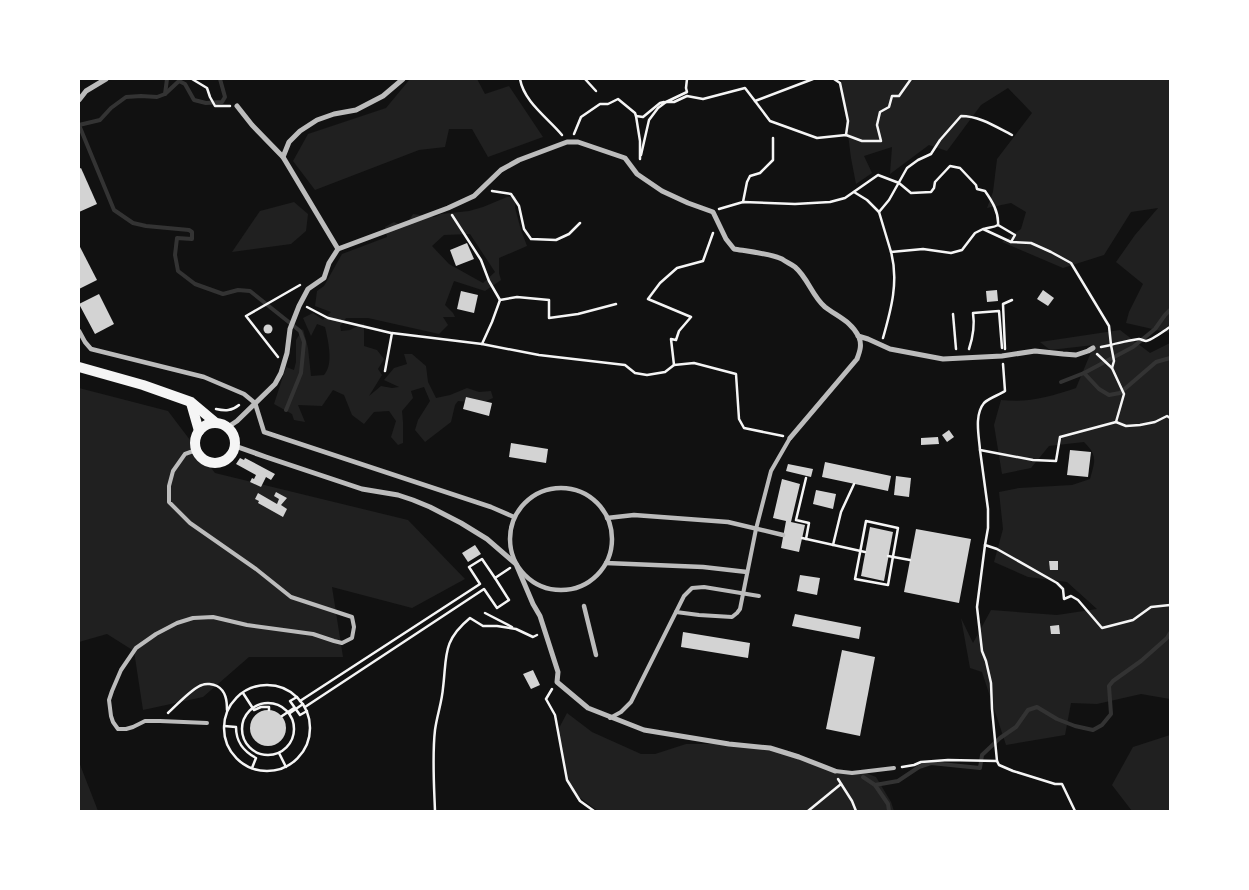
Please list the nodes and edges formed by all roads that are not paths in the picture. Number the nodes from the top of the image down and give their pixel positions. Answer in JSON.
{"nodes":[{"id":1,"x":106,"y":79,"type":"edge"},
{"id":2,"x":403,"y":79,"type":"edge"},
{"id":3,"x":79,"y":100,"type":"edge"},
{"id":4,"x":237,"y":106,"type":"road end"},
{"id":5,"x":283,"y":157,"type":"junction"},
{"id":6,"x":338,"y":249,"type":"junction"},
{"id":7,"x":79,"y":331,"type":"edge"},
{"id":8,"x":858,"y":336,"type":"junction"},
{"id":9,"x":1092,"y":349,"type":"road end"},
{"id":10,"x":79,"y":367,"type":"edge"},
{"id":11,"x":191,"y":402,"type":"junction"},
{"id":12,"x":255,"y":403,"type":"junction"},
{"id":13,"x":216,"y":423,"type":"junction"},
{"id":14,"x":228,"y":427,"type":"junction"},
{"id":15,"x":199,"y":431,"type":"junction"},
{"id":16,"x":790,"y":438,"type":"joint"},
{"id":17,"x":235,"y":446,"type":"junction"},
{"id":18,"x":196,"y":450,"type":"junction"},
{"id":19,"x":514,"y":517,"type":"junction"},
{"id":20,"x":607,"y":518,"type":"junction"},
{"id":21,"x":756,"y":529,"type":"junction"},
{"id":22,"x":783,"y":535,"type":"dead end"},
{"id":23,"x":606,"y":563,"type":"junction"},
{"id":24,"x":516,"y":564,"type":"junction"},
{"id":25,"x":747,"y":572,"type":"junction"},
{"id":26,"x":743,"y":593,"type":"junction"},
{"id":27,"x":759,"y":596,"type":"dead end"},
{"id":28,"x":584,"y":606,"type":"dead end"},
{"id":29,"x":676,"y":612,"type":"junction"},
{"id":30,"x":596,"y":655,"type":"dead end"},
{"id":31,"x":610,"y":718,"type":"junction"},
{"id":32,"x":207,"y":723,"type":"dead end"},
{"id":33,"x":894,"y":768,"type":"road end"},
{"id":34,"x":835,"y":771,"type":"joint"}],
"edges":[{"from":1,"to":3,"type":"street"},
{"from":2,"to":5,"type":"street"},
{"from":4,"to":5,"type":"street"},
{"from":5,"to":6,"type":"street"},
{"from":6,"to":8,"type":"street"},
{"from":6,"to":12,"type":"street"},
{"from":7,"to":12,"type":"street"},
{"from":8,"to":9,"type":"street"},
{"from":8,"to":16,"type":"street"},
{"from":10,"to":11,"type":"main road"},
{"from":11,"to":13,"type":"main road"},
{"from":11,"to":15,"type":"main road"},
{"from":12,"to":14,"type":"street"},
{"from":12,"to":19,"type":"street"},
{"from":13,"to":14,"type":"main road"},
{"from":13,"to":15,"type":"main road"},
{"from":14,"to":17,"type":"main road"},
{"from":15,"to":18,"type":"main road"},
{"from":16,"to":21,"type":"lane"},
{"from":17,"to":18,"type":"main road"},
{"from":17,"to":24,"type":"street"},
{"from":18,"to":32,"type":"lane"},
{"from":19,"to":20,"type":"street"},
{"from":19,"to":24,"type":"street"},
{"from":20,"to":21,"type":"street"},
{"from":20,"to":23,"type":"street"},
{"from":21,"to":22,"type":"street"},
{"from":21,"to":25,"type":"lane"},
{"from":23,"to":24,"type":"street"},
{"from":23,"to":25,"type":"street"},
{"from":24,"to":31,"type":"street"},
{"from":25,"to":26,"type":"lane"},
{"from":26,"to":27,"type":"lane"},
{"from":26,"to":29,"type":"lane"},
{"from":26,"to":29,"type":"lane"},
{"from":28,"to":30,"type":"street"},
{"from":29,"to":31,"type":"lane"},
{"from":31,"to":34,"type":"street"},
{"from":33,"to":34,"type":"lane"}]}
